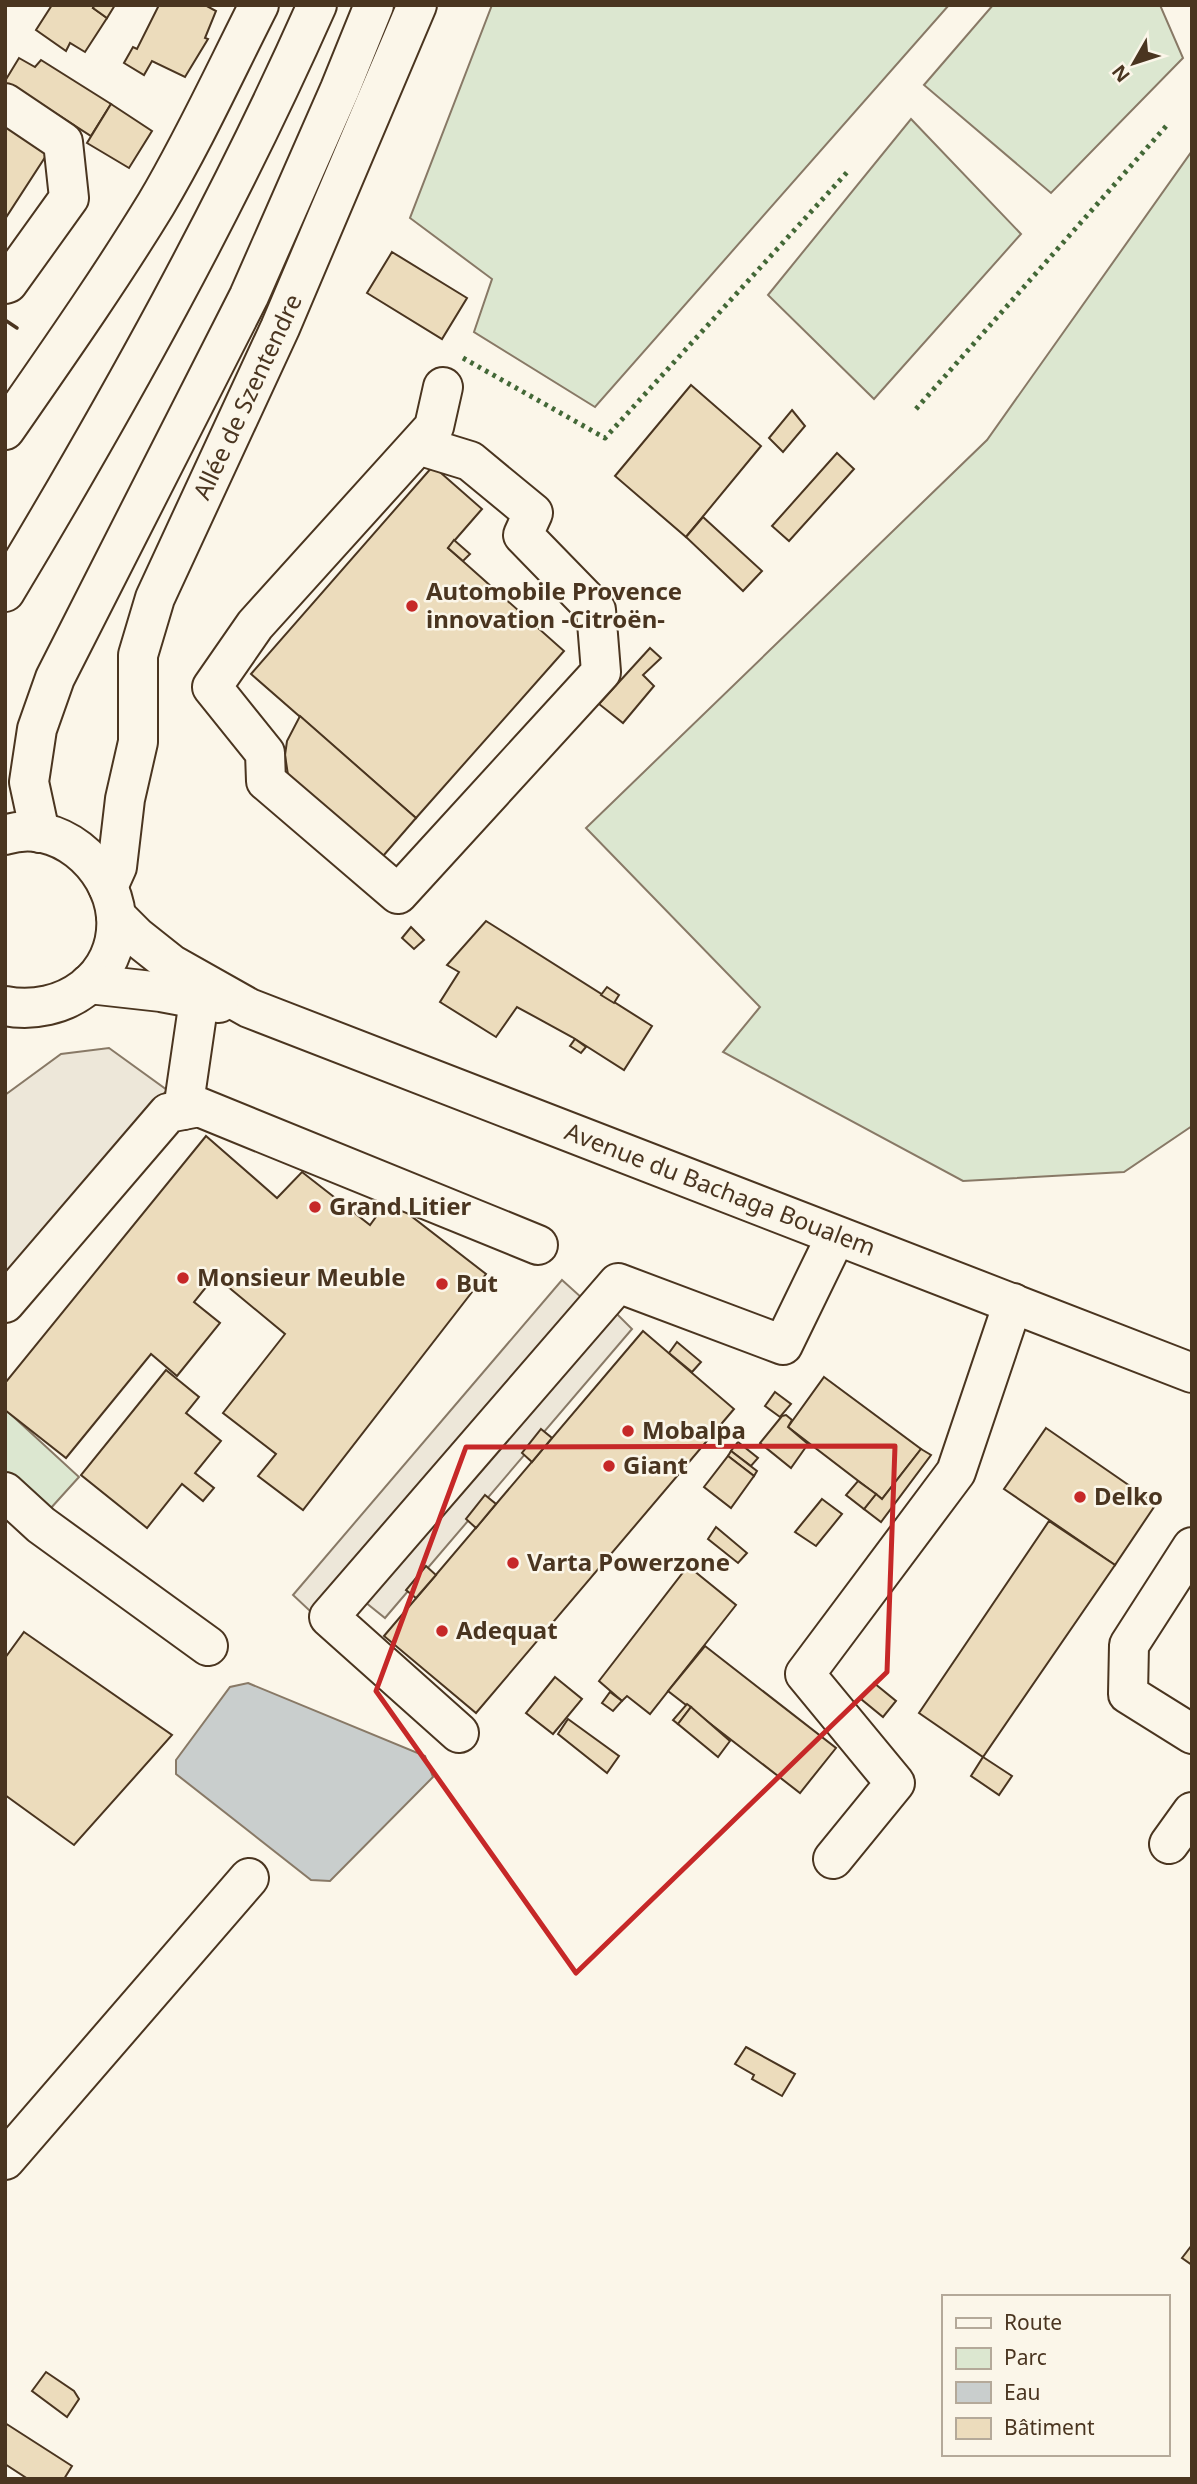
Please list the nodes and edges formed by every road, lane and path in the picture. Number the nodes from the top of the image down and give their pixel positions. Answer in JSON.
{"nodes":[{"id":1,"x":259,"y":5,"type":"edge"},
{"id":2,"x":317,"y":5,"type":"edge"},
{"id":3,"x":374,"y":5,"type":"edge"},
{"id":4,"x":417,"y":5,"type":"edge"},
{"id":5,"x":5,"y":103,"type":"edge"},
{"id":6,"x":5,"y":284,"type":"edge"},
{"id":7,"x":443,"y":387,"type":"dead end"},
{"id":8,"x":5,"y":429,"type":"edge"},
{"id":9,"x":418,"y":445,"type":"junction"},
{"id":10,"x":5,"y":592,"type":"edge"},
{"id":11,"x":125,"y":799,"type":"junction"},
{"id":12,"x":38,"y":837,"type":"edge"},
{"id":13,"x":112,"y":901,"type":"junction"},
{"id":14,"x":89,"y":985,"type":"junction"},
{"id":15,"x":200,"y":1000,"type":"junction"},
{"id":16,"x":249,"y":1007,"type":"junction"},
{"id":17,"x":11,"y":1014,"type":"edge"},
{"id":18,"x":183,"y":1110,"type":"junction"},
{"id":19,"x":836,"y":1236,"type":"junction"},
{"id":20,"x":538,"y":1245,"type":"dead end"},
{"id":21,"x":5,"y":1303,"type":"edge"},
{"id":22,"x":1013,"y":1303,"type":"junction"},
{"id":23,"x":1192,"y":1373,"type":"edge"},
{"id":24,"x":5,"y":1492,"type":"edge"},
{"id":25,"x":1192,"y":1547,"type":"edge"},
{"id":26,"x":208,"y":1646,"type":"dead end"},
{"id":27,"x":459,"y":1732,"type":"dead end"},
{"id":28,"x":1192,"y":1734,"type":"edge"},
{"id":29,"x":1192,"y":1812,"type":"edge"},
{"id":30,"x":1169,"y":1844,"type":"dead end"},
{"id":31,"x":834,"y":1859,"type":"dead end"},
{"id":32,"x":249,"y":1878,"type":"dead end"},
{"id":33,"x":5,"y":2160,"type":"edge"}],
"edges":[{"from":1,"to":8,"type":"main road"},
{"from":2,"to":10,"type":"main road"},
{"from":3,"to":12,"type":"main road"},
{"from":4,"to":11,"type":"main road","name":"Allée de Szentendre"},
{"from":5,"to":6,"type":"main road"},
{"from":7,"to":9,"type":"main road"},
{"from":9,"to":9,"type":"main road"},
{"from":11,"to":12,"type":"main road"},
{"from":11,"to":13,"type":"main road","name":"Allée de Szentendre"},
{"from":12,"to":13,"type":"main road"},
{"from":13,"to":14,"type":"main road","name":"Allée de Szentendre"},
{"from":13,"to":16,"type":"main road"},
{"from":14,"to":15,"type":"main road"},
{"from":14,"to":17,"type":"main road"},
{"from":15,"to":16,"type":"main road"},
{"from":15,"to":18,"type":"main road"},
{"from":16,"to":19,"type":"main road","name":"Avenue du Bachaga Boualem"},
{"from":18,"to":20,"type":"main road"},
{"from":18,"to":21,"type":"main road"},
{"from":19,"to":22,"type":"main road","name":"Avenue du Bachaga Boualem"},
{"from":19,"to":27,"type":"main road"},
{"from":22,"to":23,"type":"main road","name":"Avenue du Bachaga Boualem"},
{"from":22,"to":31,"type":"main road"},
{"from":24,"to":26,"type":"main road"},
{"from":25,"to":28,"type":"main road"},
{"from":29,"to":30,"type":"main road"},
{"from":32,"to":33,"type":"main road"}]}
